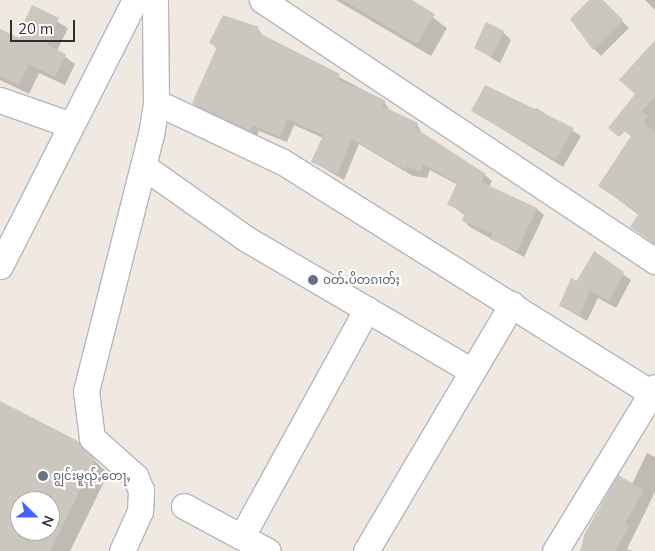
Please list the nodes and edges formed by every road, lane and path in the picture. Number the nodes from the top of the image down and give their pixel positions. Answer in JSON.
{"nodes":[{"id":1,"x":135,"y":0,"type":"edge"},
{"id":2,"x":155,"y":0,"type":"edge"},
{"id":3,"x":262,"y":0,"type":"edge"},
{"id":4,"x":0,"y":100,"type":"edge"},
{"id":5,"x":156,"y":102,"type":"junction"},
{"id":6,"x":72,"y":125,"type":"junction"},
{"id":7,"x":143,"y":166,"type":"junction"},
{"id":8,"x":655,"y":261,"type":"edge"},
{"id":9,"x":0,"y":266,"type":"edge"},
{"id":10,"x":512,"y":304,"type":"junction"},
{"id":11,"x":367,"y":309,"type":"junction"},
{"id":12,"x":472,"y":371,"type":"junction"},
{"id":13,"x":653,"y":390,"type":"edge"},
{"id":14,"x":184,"y":506,"type":"dead end"},
{"id":15,"x":242,"y":536,"type":"junction"},
{"id":16,"x":122,"y":551,"type":"edge"},
{"id":17,"x":268,"y":551,"type":"edge"},
{"id":18,"x":366,"y":551,"type":"edge"},
{"id":19,"x":555,"y":551,"type":"edge"}],
"edges":[{"from":1,"to":6,"type":"street"},
{"from":2,"to":5,"type":"street"},
{"from":3,"to":8,"type":"street"},
{"from":4,"to":6,"type":"street"},
{"from":5,"to":7,"type":"street"},
{"from":5,"to":10,"type":"street"},
{"from":6,"to":9,"type":"street"},
{"from":7,"to":11,"type":"street"},
{"from":7,"to":16,"type":"street"},
{"from":10,"to":12,"type":"street"},
{"from":10,"to":13,"type":"street"},
{"from":11,"to":12,"type":"street"},
{"from":11,"to":15,"type":"street"},
{"from":12,"to":18,"type":"street"},
{"from":13,"to":19,"type":"street"},
{"from":14,"to":15,"type":"street"},
{"from":15,"to":17,"type":"street"}]}
